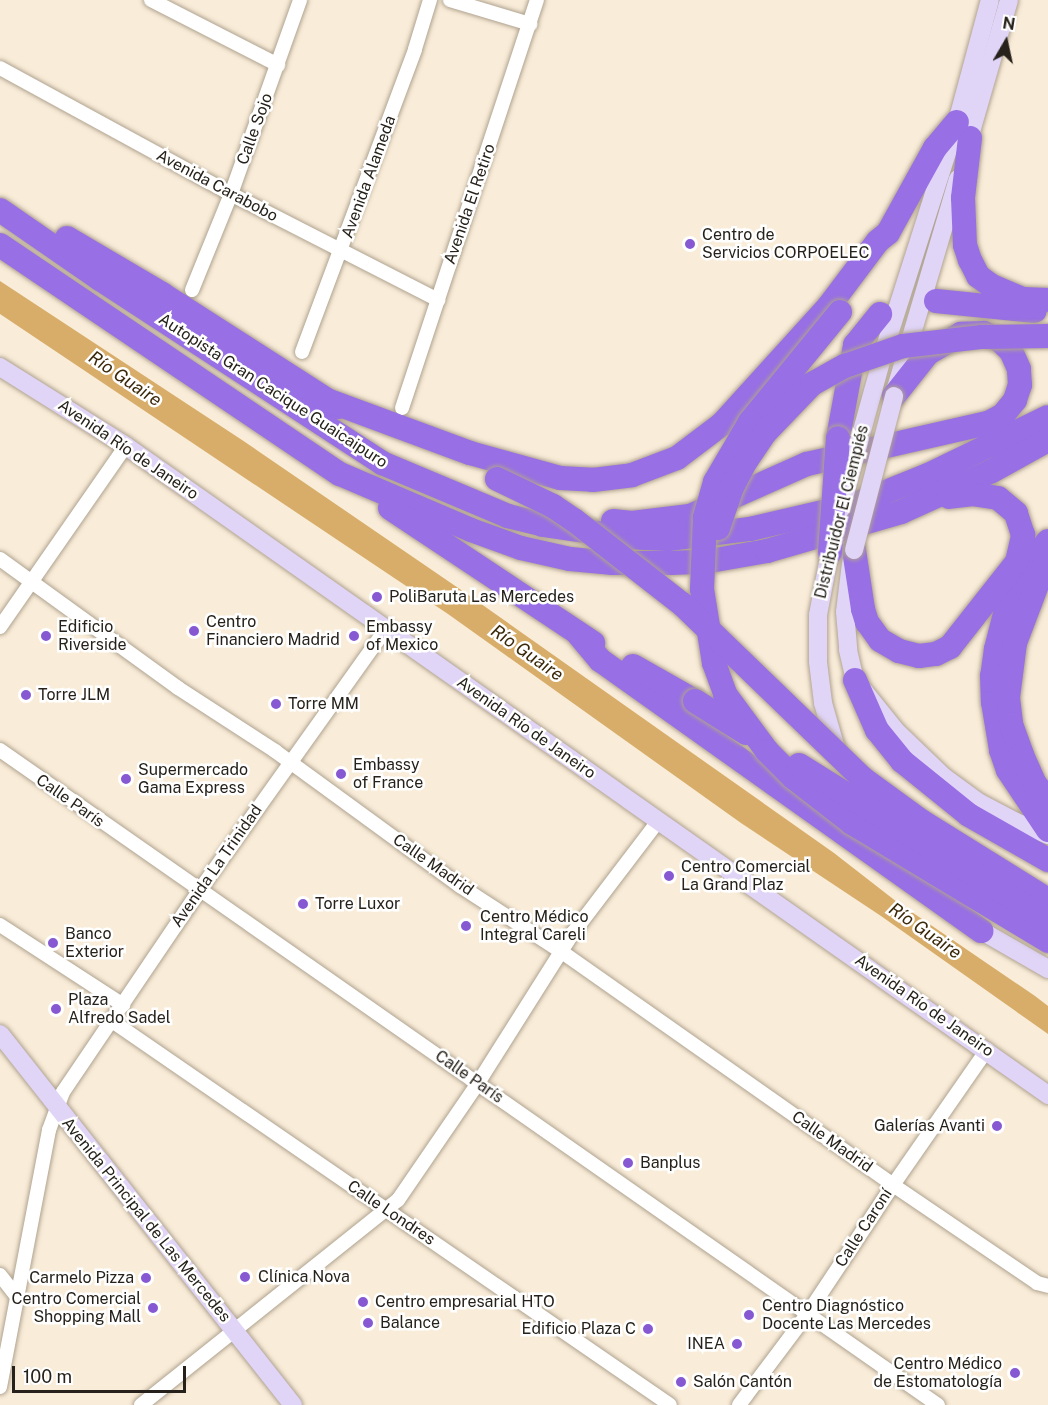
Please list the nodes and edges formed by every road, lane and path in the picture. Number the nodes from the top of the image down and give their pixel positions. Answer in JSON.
{"nodes":[{"id":1,"x":151,"y":0,"type":"edge"},
{"id":2,"x":300,"y":0,"type":"edge"},
{"id":3,"x":430,"y":0,"type":"edge"},
{"id":4,"x":450,"y":0,"type":"edge"},
{"id":5,"x":537,"y":0,"type":"edge"},
{"id":6,"x":990,"y":0,"type":"edge"},
{"id":7,"x":1009,"y":0,"type":"edge"},
{"id":8,"x":530,"y":24,"type":"junction"},
{"id":9,"x":278,"y":66,"type":"junction"},
{"id":10,"x":0,"y":68,"type":"edge"},
{"id":11,"x":963,"y":130,"type":"junction"},
{"id":12,"x":231,"y":194,"type":"junction"},
{"id":13,"x":0,"y":199,"type":"edge"},
{"id":14,"x":0,"y":210,"type":"edge"},
{"id":15,"x":888,"y":233,"type":"junction"},
{"id":16,"x":0,"y":245,"type":"edge"},
{"id":17,"x":341,"y":252,"type":"junction"},
{"id":18,"x":192,"y":290,"type":"dead end"},
{"id":19,"x":438,"y":300,"type":"junction"},
{"id":20,"x":1048,"y":300,"type":"edge"},
{"id":21,"x":936,"y":301,"type":"dead end"},
{"id":22,"x":1048,"y":311,"type":"edge"},
{"id":23,"x":880,"y":314,"type":"dead end"},
{"id":24,"x":1048,"y":336,"type":"edge"},
{"id":25,"x":303,"y":352,"type":"dead end"},
{"id":26,"x":0,"y":367,"type":"edge"},
{"id":27,"x":894,"y":396,"type":"junction"},
{"id":28,"x":402,"y":408,"type":"dead end"},
{"id":29,"x":1048,"y":417,"type":"edge"},
{"id":30,"x":336,"y":431,"type":"junction"},
{"id":31,"x":849,"y":438,"type":"junction"},
{"id":32,"x":1048,"y":440,"type":"edge"},
{"id":33,"x":126,"y":446,"type":"junction"},
{"id":34,"x":499,"y":471,"type":"junction"},
{"id":35,"x":340,"y":474,"type":"junction"},
{"id":36,"x":901,"y":512,"type":"junction"},
{"id":37,"x":1048,"y":541,"type":"edge"},
{"id":38,"x":842,"y":551,"type":"junction"},
{"id":39,"x":1048,"y":556,"type":"edge"},
{"id":40,"x":0,"y":559,"type":"edge"},
{"id":41,"x":32,"y":583,"type":"junction"},
{"id":42,"x":0,"y":627,"type":"edge"},
{"id":43,"x":385,"y":630,"type":"junction"},
{"id":44,"x":579,"y":635,"type":"junction"},
{"id":45,"x":855,"y":680,"type":"junction"},
{"id":46,"x":724,"y":694,"type":"junction"},
{"id":47,"x":0,"y":750,"type":"edge"},
{"id":48,"x":289,"y":762,"type":"junction"},
{"id":49,"x":1048,"y":799,"type":"edge"},
{"id":50,"x":659,"y":820,"type":"junction"},
{"id":51,"x":1048,"y":830,"type":"edge"},
{"id":52,"x":1048,"y":835,"type":"edge"},
{"id":53,"x":1048,"y":860,"type":"edge"},
{"id":54,"x":199,"y":891,"type":"junction"},
{"id":55,"x":1048,"y":900,"type":"edge"},
{"id":56,"x":1048,"y":920,"type":"edge"},
{"id":57,"x":0,"y":925,"type":"edge"},
{"id":58,"x":982,"y":931,"type":"junction"},
{"id":59,"x":1048,"y":941,"type":"edge"},
{"id":60,"x":562,"y":952,"type":"junction"},
{"id":61,"x":1048,"y":969,"type":"edge"},
{"id":62,"x":123,"y":1005,"type":"junction"},
{"id":63,"x":112,"y":1021,"type":"junction"},
{"id":64,"x":0,"y":1034,"type":"edge"},
{"id":65,"x":987,"y":1050,"type":"junction"},
{"id":66,"x":478,"y":1083,"type":"junction"},
{"id":67,"x":1047,"y":1094,"type":"edge"},
{"id":68,"x":56,"y":1108,"type":"junction"},
{"id":69,"x":893,"y":1185,"type":"junction"},
{"id":70,"x":388,"y":1209,"type":"junction"},
{"id":71,"x":0,"y":1275,"type":"edge"},
{"id":72,"x":1048,"y":1286,"type":"edge"},
{"id":73,"x":18,"y":1299,"type":"junction"},
{"id":74,"x":808,"y":1313,"type":"junction"},
{"id":75,"x":235,"y":1330,"type":"junction"},
{"id":76,"x":0,"y":1387,"type":"edge"},
{"id":77,"x":141,"y":1405,"type":"edge"},
{"id":78,"x":293,"y":1405,"type":"edge"},
{"id":79,"x":670,"y":1405,"type":"edge"},
{"id":80,"x":739,"y":1405,"type":"edge"},
{"id":81,"x":938,"y":1405,"type":"edge"}],
"edges":[{"from":1,"to":9,"type":"street"},
{"from":2,"to":9,"type":"street","name":"Calle Sojo"},
{"from":3,"to":17,"type":"street","name":"Avenida Alameda"},
{"from":4,"to":8,"type":"street"},
{"from":5,"to":8,"type":"street","name":"Avenida El Retiro"},
{"from":6,"to":11,"type":"street"},
{"from":7,"to":11,"type":"street"},
{"from":8,"to":19,"type":"street","name":"Avenida El Retiro"},
{"from":9,"to":12,"type":"street","name":"Calle Sojo"},
{"from":10,"to":12,"type":"street","name":"Avenida Carabobo"},
{"from":11,"to":15,"type":"highway"},
{"from":11,"to":20,"type":"highway"},
{"from":11,"to":27,"type":"street","name":"Distribuidor El Ciempiés"},
{"from":11,"to":31,"type":"street","name":"Distribuidor El Ciempiés"},
{"from":12,"to":17,"type":"street","name":"Avenida Carabobo"},
{"from":12,"to":18,"type":"street","name":"Calle Sojo"},
{"from":13,"to":34,"type":"highway"},
{"from":14,"to":30,"type":"highway","name":"Autopista Gran Cacique Guaicaipuro"},
{"from":15,"to":34,"type":"highway"},
{"from":15,"to":46,"type":"highway","bridge":true},
{"from":16,"to":35,"type":"highway","name":"Autopista Gran Cacique Guaicaipuro"},
{"from":17,"to":19,"type":"street","name":"Avenida Carabobo"},
{"from":17,"to":25,"type":"street","name":"Avenida Alameda"},
{"from":19,"to":28,"type":"street","name":"Avenida El Retiro"},
{"from":21,"to":22,"type":"highway"},
{"from":23,"to":31,"type":"highway"},
{"from":24,"to":46,"type":"highway","bridge":true},
{"from":26,"to":33,"type":"street","name":"Avenida Río de Janeiro"},
{"from":27,"to":30,"type":"highway"},
{"from":27,"to":38,"type":"street","name":"Distribuidor El Ciempiés","bridge":true},
{"from":29,"to":30,"type":"highway","name":"Autopista Gran Cacique Guaicaipuro"},
{"from":31,"to":38,"type":"highway","bridge":true},
{"from":32,"to":36,"type":"highway","name":"Autopista Gran Cacique Guaicaipuro"},
{"from":33,"to":41,"type":"street"},
{"from":33,"to":43,"type":"street","name":"Avenida Río de Janeiro"},
{"from":34,"to":55,"type":"highway","bridge":true},
{"from":35,"to":36,"type":"highway","name":"Autopista Gran Cacique Guaicaipuro"},
{"from":35,"to":44,"type":"highway"},
{"from":36,"to":38,"type":"highway"},
{"from":37,"to":51,"type":"highway"},
{"from":38,"to":45,"type":"street","name":"Distribuidor El Ciempiés"},
{"from":38,"to":58,"type":"street","name":"Distribuidor El Ciempiés"},
{"from":39,"to":49,"type":"highway"},
{"from":40,"to":41,"type":"street","name":"Calle Madrid"},
{"from":41,"to":42,"type":"street"},
{"from":41,"to":48,"type":"street","name":"Calle Madrid"},
{"from":43,"to":48,"type":"street","name":"Avenida La Trinidad"},
{"from":43,"to":50,"type":"street","name":"Avenida Río de Janeiro"},
{"from":44,"to":56,"type":"highway","bridge":true},
{"from":44,"to":58,"type":"highway"},
{"from":45,"to":52,"type":"street","name":"Distribuidor El Ciempiés"},
{"from":45,"to":53,"type":"highway"},
{"from":46,"to":59,"type":"highway","bridge":true},
{"from":47,"to":54,"type":"street","name":"Calle París"},
{"from":48,"to":54,"type":"street","name":"Avenida La Trinidad"},
{"from":48,"to":60,"type":"street","name":"Calle Madrid"},
{"from":50,"to":60,"type":"street"},
{"from":50,"to":65,"type":"street","name":"Avenida Río de Janeiro"},
{"from":54,"to":62,"type":"street","name":"Avenida La Trinidad"},
{"from":54,"to":66,"type":"street","name":"Calle París"},
{"from":57,"to":62,"type":"street"},
{"from":58,"to":61,"type":"street","name":"Distribuidor El Ciempiés"},
{"from":60,"to":66,"type":"street"},
{"from":60,"to":69,"type":"street","name":"Calle Madrid"},
{"from":62,"to":63,"type":"street","name":"Avenida La Trinidad"},
{"from":63,"to":68,"type":"street","name":"Avenida La Trinidad"},
{"from":63,"to":70,"type":"street","name":"Calle Londres"},
{"from":64,"to":68,"type":"street","name":"Avenida Principal de Las Mercedes"},
{"from":65,"to":67,"type":"street","name":"Avenida Río de Janeiro"},
{"from":65,"to":69,"type":"street","name":"Calle Caroní"},
{"from":66,"to":70,"type":"street"},
{"from":66,"to":74,"type":"street","name":"Calle París"},
{"from":68,"to":73,"type":"street","name":"Avenida La Trinidad"},
{"from":68,"to":75,"type":"street","name":"Avenida Principal de Las Mercedes"},
{"from":69,"to":72,"type":"street","name":"Calle Madrid"},
{"from":69,"to":74,"type":"street","name":"Calle Caroní"},
{"from":70,"to":75,"type":"street"},
{"from":70,"to":79,"type":"street","name":"Calle Londres"},
{"from":71,"to":73,"type":"street"},
{"from":73,"to":76,"type":"street","name":"Avenida La Trinidad"},
{"from":74,"to":80,"type":"street","name":"Calle Caroní"},
{"from":74,"to":81,"type":"street","name":"Calle París"},
{"from":75,"to":77,"type":"street"},
{"from":75,"to":78,"type":"street","name":"Avenida Principal de Las Mercedes"}]}
